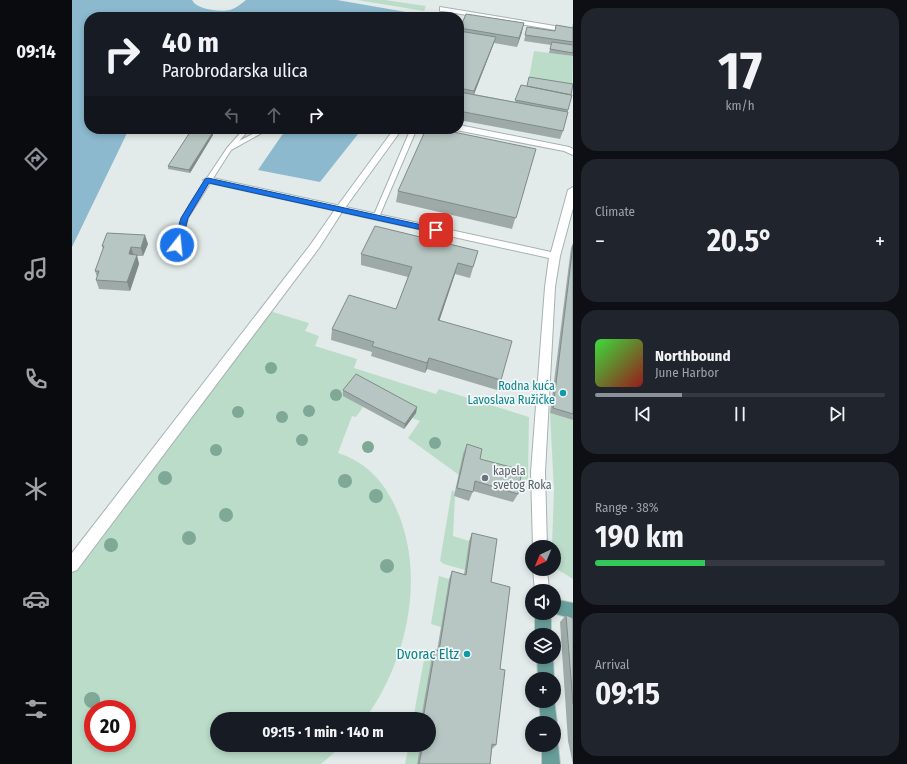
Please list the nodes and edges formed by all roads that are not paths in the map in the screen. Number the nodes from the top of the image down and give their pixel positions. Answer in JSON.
{"nodes":[{"id":1,"x":444,"y":2,"type":"dead end"},
{"id":2,"x":442,"y":12,"type":"edge"},
{"id":3,"x":464,"y":16,"type":"edge"},
{"id":4,"x":573,"y":31,"type":"edge"},
{"id":5,"x":464,"y":129,"type":"edge"},
{"id":6,"x":242,"y":134,"type":"edge"},
{"id":7,"x":257,"y":134,"type":"edge"},
{"id":8,"x":394,"y":134,"type":"edge"},
{"id":9,"x":412,"y":134,"type":"edge"},
{"id":10,"x":229,"y":149,"type":"junction"},
{"id":11,"x":573,"y":152,"type":"edge"},
{"id":12,"x":208,"y":180,"type":"junction"},
{"id":13,"x":572,"y":198,"type":"edge"},
{"id":14,"x":340,"y":210,"type":"junction"},
{"id":15,"x":376,"y":218,"type":"junction"},
{"id":16,"x":177,"y":245,"type":"dead end"},
{"id":17,"x":555,"y":256,"type":"junction"},
{"id":18,"x":540,"y":540,"type":"edge"},
{"id":19,"x":72,"y":565,"type":"edge"},
{"id":20,"x":561,"y":608,"type":"edge"},
{"id":21,"x":573,"y":611,"type":"edge"},
{"id":22,"x":550,"y":752,"type":"edge"},
{"id":23,"x":551,"y":764,"type":"edge"}],
"edges":[{"from":1,"to":2,"type":"street"},
{"from":3,"to":4,"type":"street"},
{"from":5,"to":11,"type":"street"},
{"from":6,"to":10,"type":"lane"},
{"from":7,"to":10,"type":"lane"},
{"from":8,"to":14,"type":"street"},
{"from":9,"to":15,"type":"lane"},
{"from":10,"to":12,"type":"lane"},
{"from":12,"to":14,"type":"street"},
{"from":12,"to":16,"type":"lane"},
{"from":13,"to":17,"type":"street"},
{"from":14,"to":15,"type":"street"},
{"from":14,"to":19,"type":"street"},
{"from":15,"to":17,"type":"street"},
{"from":17,"to":18,"type":"street"},
{"from":20,"to":21,"type":"main road"},
{"from":22,"to":23,"type":"main road"}]}
